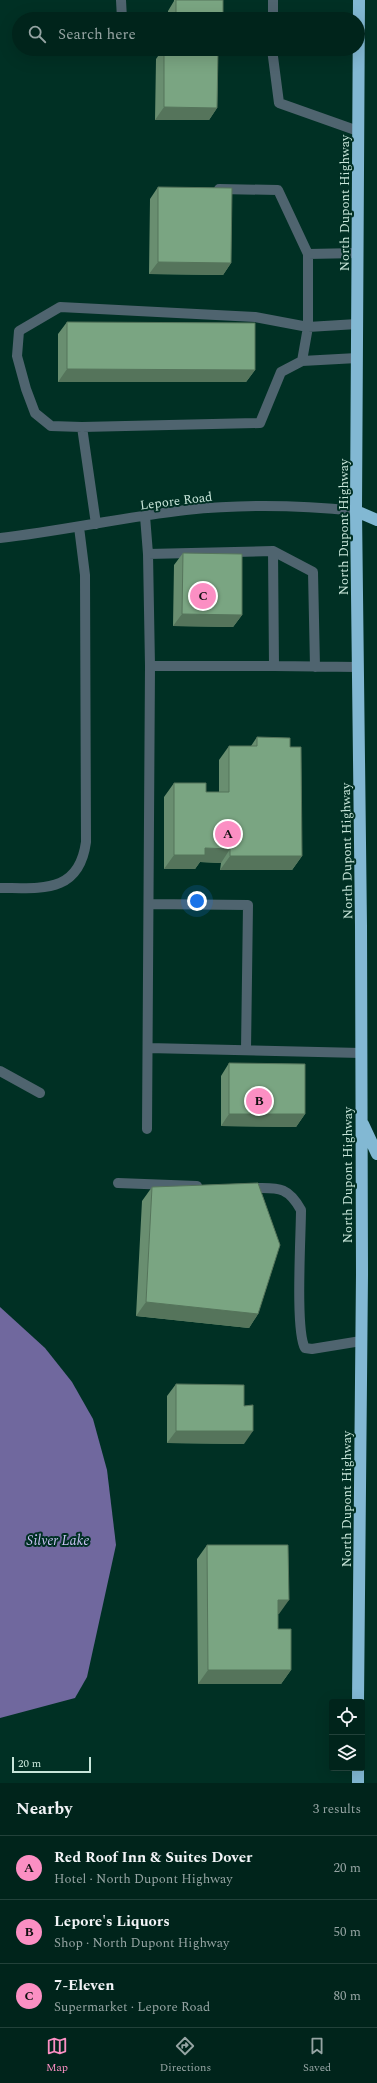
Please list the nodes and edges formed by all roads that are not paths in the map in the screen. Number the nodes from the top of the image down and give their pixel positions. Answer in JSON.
{"nodes":[{"id":1,"x":121,"y":0,"type":"edge"},
{"id":2,"x":273,"y":0,"type":"edge"},
{"id":3,"x":359,"y":0,"type":"edge"},
{"id":4,"x":122,"y":12,"type":"edge"},
{"id":5,"x":273,"y":12,"type":"edge"},
{"id":6,"x":359,"y":12,"type":"edge"},
{"id":7,"x":273,"y":56,"type":"edge"},
{"id":8,"x":359,"y":56,"type":"edge"},
{"id":9,"x":358,"y":131,"type":"junction"},
{"id":10,"x":208,"y":189,"type":"edge"},
{"id":11,"x":358,"y":253,"type":"junction"},
{"id":12,"x":308,"y":254,"type":"junction"},
{"id":13,"x":358,"y":324,"type":"junction"},
{"id":14,"x":308,"y":327,"type":"junction"},
{"id":15,"x":357,"y":358,"type":"junction"},
{"id":16,"x":302,"y":361,"type":"junction"},
{"id":17,"x":82,"y":427,"type":"junction"},
{"id":18,"x":356,"y":511,"type":"junction"},
{"id":19,"x":145,"y":516,"type":"junction"},
{"id":20,"x":377,"y":520,"type":"edge"},
{"id":21,"x":96,"y":524,"type":"junction"},
{"id":22,"x":79,"y":527,"type":"junction"},
{"id":23,"x":0,"y":538,"type":"edge"},
{"id":24,"x":273,"y":551,"type":"junction"},
{"id":25,"x":148,"y":554,"type":"junction"},
{"id":26,"x":150,"y":666,"type":"junction"},
{"id":27,"x":274,"y":666,"type":"junction"},
{"id":28,"x":314,"y":667,"type":"junction"},
{"id":29,"x":358,"y":668,"type":"junction"},
{"id":30,"x":0,"y":888,"type":"edge"},
{"id":31,"x":149,"y":904,"type":"junction"},
{"id":32,"x":148,"y":1048,"type":"junction"},
{"id":33,"x":246,"y":1050,"type":"junction"},
{"id":34,"x":361,"y":1053,"type":"junction"},
{"id":35,"x":0,"y":1071,"type":"edge"},
{"id":36,"x":40,"y":1093,"type":"dead end"},
{"id":37,"x":361,"y":1120,"type":"junction"},
{"id":38,"x":147,"y":1129,"type":"dead end"},
{"id":39,"x":377,"y":1154,"type":"edge"},
{"id":40,"x":118,"y":1183,"type":"dead end"},
{"id":41,"x":205,"y":1186,"type":"edge"},
{"id":42,"x":236,"y":1188,"type":"edge"},
{"id":43,"x":361,"y":1341,"type":"junction"},
{"id":44,"x":358,"y":1699,"type":"edge"},
{"id":45,"x":358,"y":1771,"type":"edge"},
{"id":46,"x":358,"y":1783,"type":"edge"}],
"edges":[{"from":1,"to":4,"type":"street"},
{"from":2,"to":5,"type":"street"},
{"from":3,"to":6,"type":"highway","name":"North Dupont Highway"},
{"from":7,"to":9,"type":"street"},
{"from":8,"to":9,"type":"highway","name":"North Dupont Highway"},
{"from":9,"to":11,"type":"highway","name":"North Dupont Highway"},
{"from":10,"to":12,"type":"street"},
{"from":11,"to":12,"type":"street"},
{"from":11,"to":13,"type":"highway","name":"North Dupont Highway"},
{"from":12,"to":14,"type":"street"},
{"from":13,"to":14,"type":"street"},
{"from":13,"to":15,"type":"highway","name":"North Dupont Highway"},
{"from":14,"to":16,"type":"street"},
{"from":14,"to":17,"type":"street"},
{"from":15,"to":16,"type":"street"},
{"from":15,"to":18,"type":"highway","name":"North Dupont Highway"},
{"from":16,"to":17,"type":"street"},
{"from":17,"to":21,"type":"street"},
{"from":18,"to":19,"type":"street","name":"Lepore Road"},
{"from":18,"to":20,"type":"highway"},
{"from":18,"to":29,"type":"highway","name":"North Dupont Highway"},
{"from":19,"to":21,"type":"street","name":"Lepore Road"},
{"from":19,"to":25,"type":"street"},
{"from":21,"to":22,"type":"street","name":"Lepore Road"},
{"from":22,"to":23,"type":"street","name":"Lepore Road"},
{"from":22,"to":30,"type":"street"},
{"from":24,"to":25,"type":"street"},
{"from":24,"to":27,"type":"street"},
{"from":24,"to":28,"type":"street"},
{"from":25,"to":26,"type":"street"},
{"from":26,"to":27,"type":"street"},
{"from":26,"to":31,"type":"street"},
{"from":27,"to":28,"type":"street"},
{"from":28,"to":29,"type":"street"},
{"from":29,"to":34,"type":"highway","name":"North Dupont Highway"},
{"from":31,"to":32,"type":"street"},
{"from":31,"to":33,"type":"street"},
{"from":32,"to":33,"type":"street"},
{"from":32,"to":38,"type":"street"},
{"from":33,"to":34,"type":"street"},
{"from":34,"to":37,"type":"highway","name":"North Dupont Highway"},
{"from":35,"to":36,"type":"street"},
{"from":37,"to":39,"type":"highway"},
{"from":37,"to":43,"type":"highway","name":"North Dupont Highway"},
{"from":40,"to":41,"type":"street"},
{"from":42,"to":43,"type":"street"},
{"from":43,"to":44,"type":"highway","name":"North Dupont Highway"},
{"from":45,"to":46,"type":"highway"}]}
